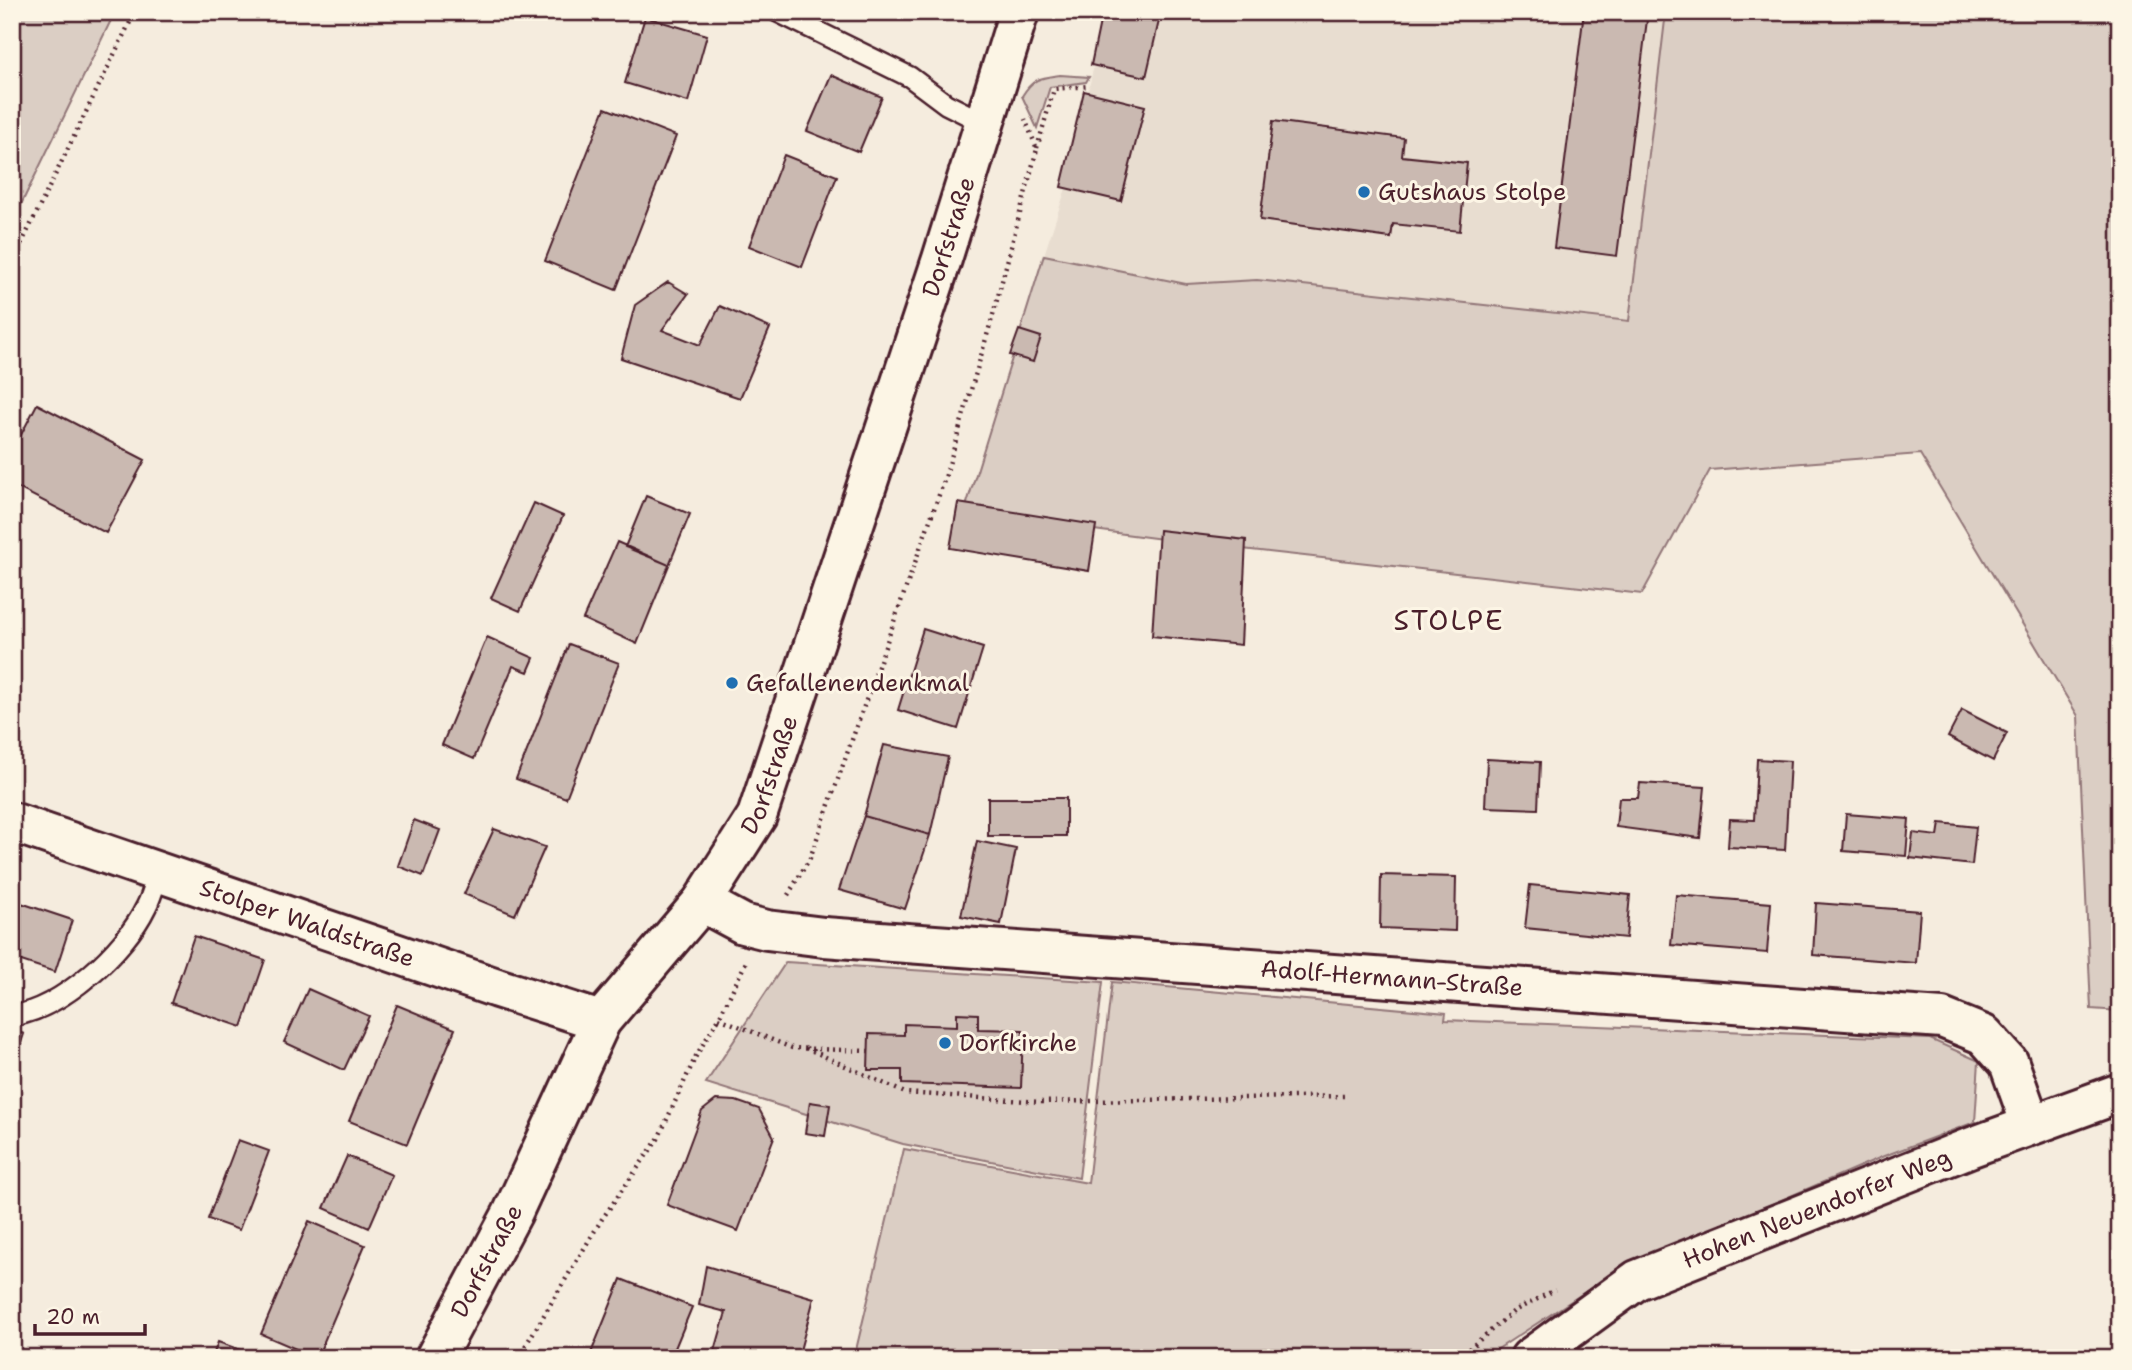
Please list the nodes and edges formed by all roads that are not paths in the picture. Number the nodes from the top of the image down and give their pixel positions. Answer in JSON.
{"nodes":[{"id":1,"x":778,"y":12,"type":"edge"},
{"id":2,"x":1019,"y":12,"type":"edge"},
{"id":3,"x":984,"y":123,"type":"junction"},
{"id":4,"x":12,"y":822,"type":"edge"},
{"id":5,"x":159,"y":871,"type":"junction"},
{"id":6,"x":702,"y":902,"type":"junction"},
{"id":7,"x":12,"y":1016,"type":"edge"},
{"id":8,"x":601,"y":1021,"type":"junction"},
{"id":9,"x":2120,"y":1093,"type":"edge"},
{"id":10,"x":2032,"y":1125,"type":"junction"},
{"id":11,"x":435,"y":1358,"type":"edge"},
{"id":12,"x":1530,"y":1358,"type":"edge"}],
"edges":[{"from":1,"to":3,"type":"lane"},
{"from":2,"to":3,"type":"street","name":"Dorfstraße"},
{"from":3,"to":6,"type":"street","name":"Dorfstraße"},
{"from":4,"to":5,"type":"street","name":"Stolper Waldstraße"},
{"from":5,"to":7,"type":"lane"},
{"from":5,"to":8,"type":"street","name":"Stolper Waldstraße"},
{"from":6,"to":8,"type":"street","name":"Dorfstraße"},
{"from":6,"to":10,"type":"street","name":"Adolf-Hermann-Straße"},
{"from":8,"to":11,"type":"street","name":"Dorfstraße"},
{"from":9,"to":10,"type":"street","name":"Hohen Neuendorfer Weg"},
{"from":10,"to":12,"type":"street","name":"Hohen Neuendorfer Weg"}]}
